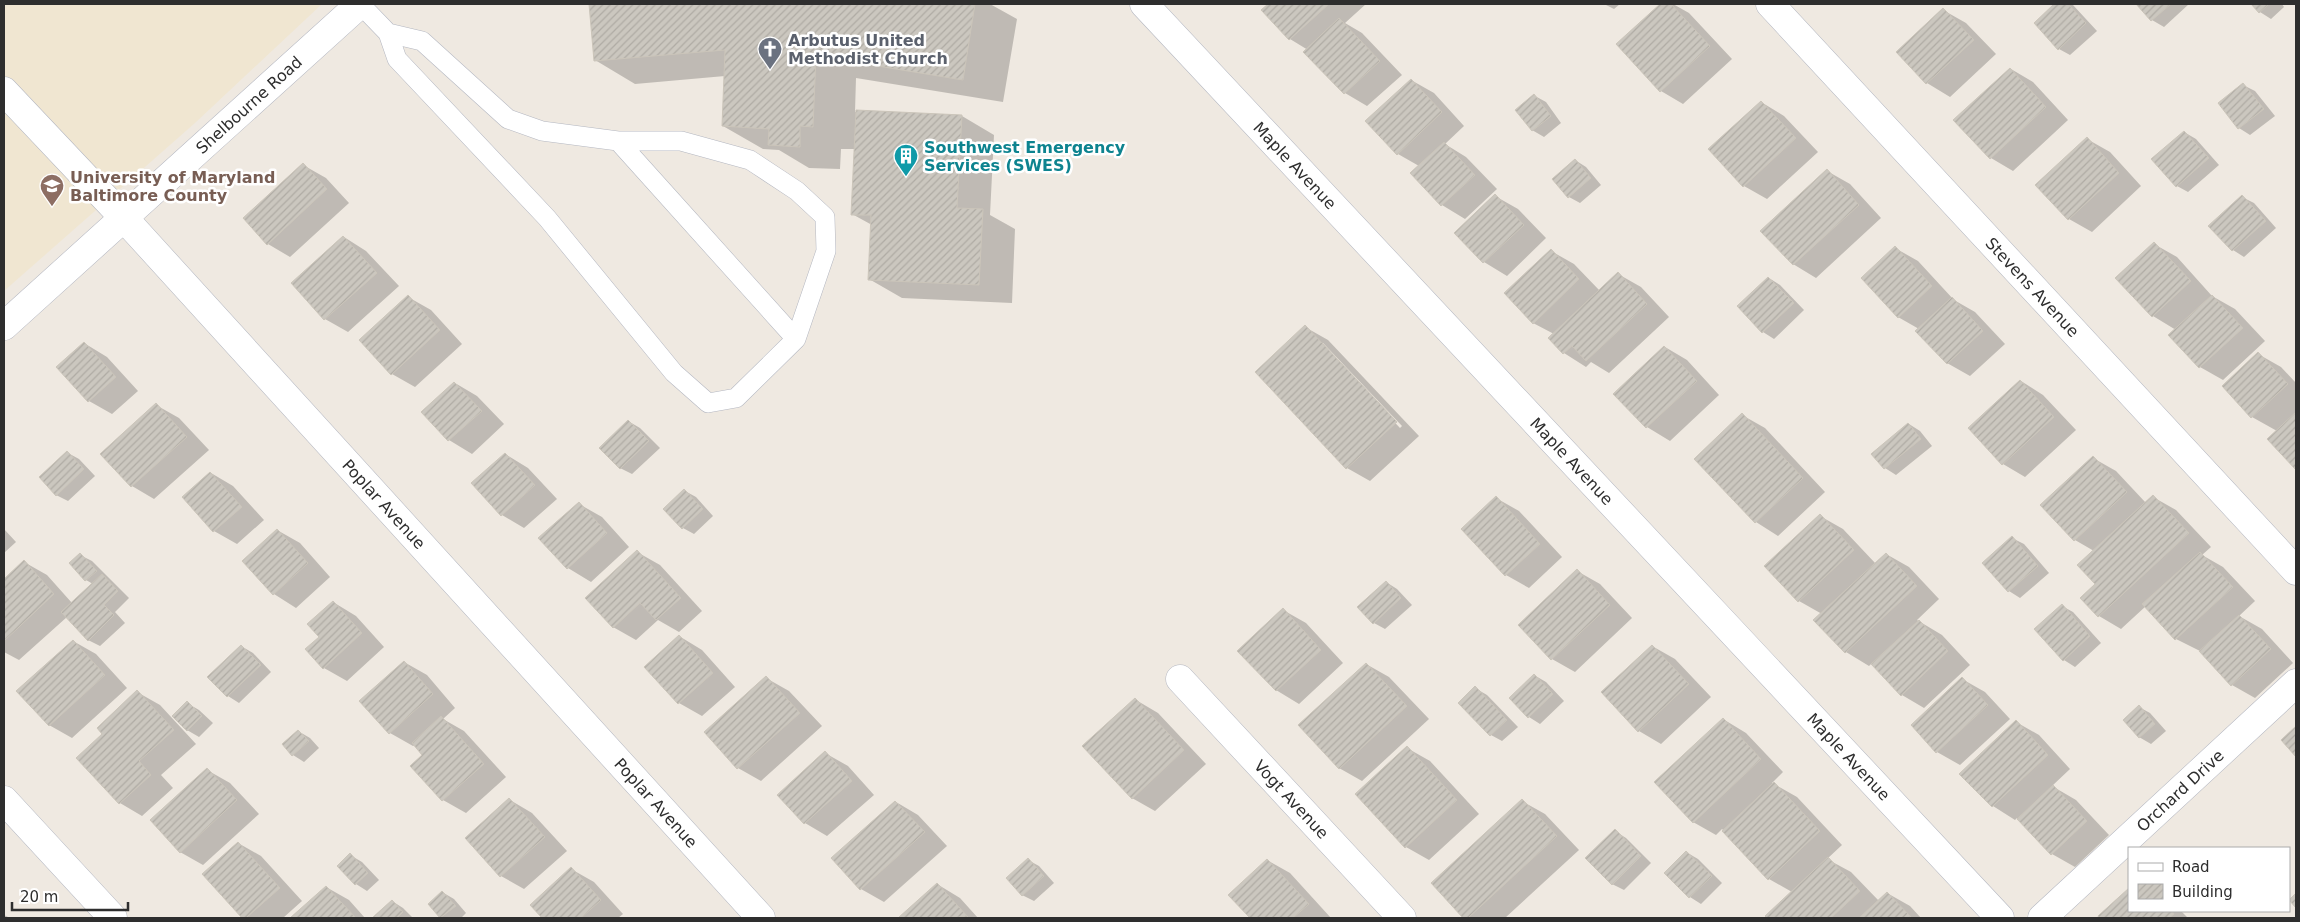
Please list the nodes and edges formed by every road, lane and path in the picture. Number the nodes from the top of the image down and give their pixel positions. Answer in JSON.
{"nodes":[{"id":1,"x":360,"y":4,"type":"edge"},
{"id":2,"x":1144,"y":4,"type":"edge"},
{"id":3,"x":1770,"y":4,"type":"edge"},
{"id":4,"x":388,"y":33,"type":"junction"},
{"id":5,"x":4,"y":91,"type":"edge"},
{"id":6,"x":618,"y":141,"type":"junction"},
{"id":7,"x":123,"y":217,"type":"junction"},
{"id":8,"x":4,"y":326,"type":"edge"},
{"id":9,"x":796,"y":339,"type":"junction"},
{"id":10,"x":2296,"y":571,"type":"edge"},
{"id":11,"x":1180,"y":679,"type":"dead end"},
{"id":12,"x":2296,"y":683,"type":"edge"},
{"id":13,"x":4,"y":800,"type":"edge"},
{"id":14,"x":113,"y":918,"type":"edge"},
{"id":15,"x":762,"y":918,"type":"edge"},
{"id":16,"x":1402,"y":918,"type":"edge"},
{"id":17,"x":2000,"y":918,"type":"edge"},
{"id":18,"x":2042,"y":918,"type":"edge"}],
"edges":[{"from":1,"to":4,"type":"lane"},
{"from":1,"to":7,"type":"street","name":"Shelbourne Road"},
{"from":2,"to":17,"type":"street","name":"Maple Avenue"},
{"from":3,"to":10,"type":"street","name":"Stevens Avenue"},
{"from":4,"to":6,"type":"lane"},
{"from":4,"to":9,"type":"lane"},
{"from":5,"to":7,"type":"street","name":"Poplar Avenue"},
{"from":6,"to":9,"type":"lane"},
{"from":6,"to":9,"type":"lane"},
{"from":7,"to":8,"type":"street","name":"Shelbourne Road"},
{"from":7,"to":15,"type":"street","name":"Poplar Avenue"},
{"from":11,"to":16,"type":"street","name":"Vogt Avenue"},
{"from":12,"to":18,"type":"street","name":"Orchard Drive"},
{"from":13,"to":14,"type":"street"}]}
